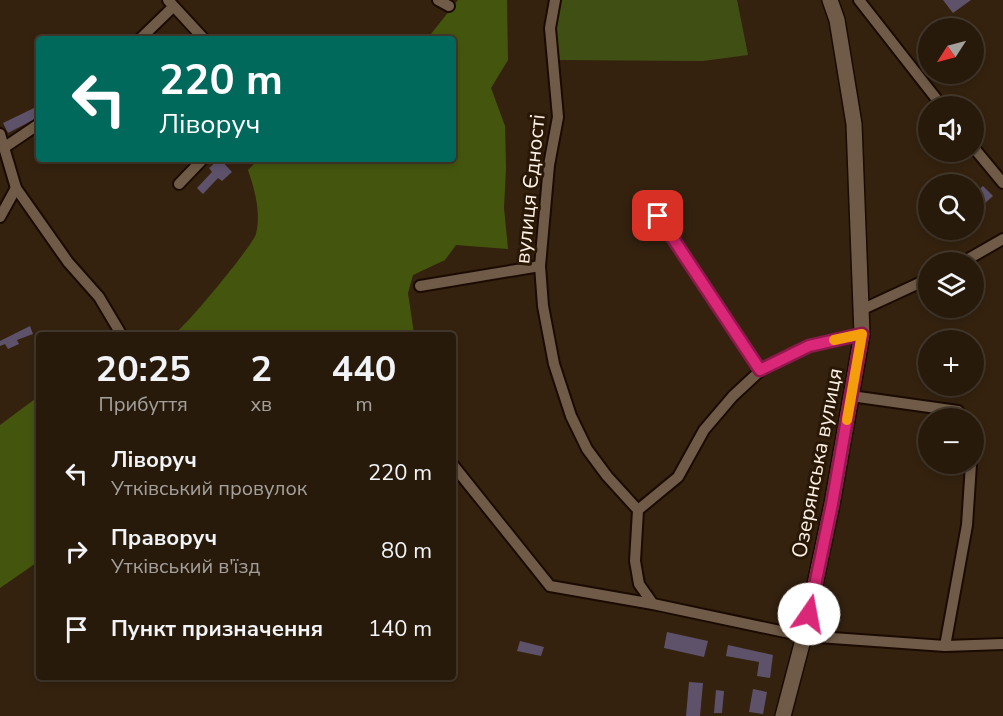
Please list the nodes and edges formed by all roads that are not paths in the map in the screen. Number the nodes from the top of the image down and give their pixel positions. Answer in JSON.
{"nodes":[{"id":1,"x":438,"y":0,"type":"edge"},
{"id":2,"x":555,"y":0,"type":"edge"},
{"id":3,"x":830,"y":0,"type":"edge"},
{"id":4,"x":859,"y":0,"type":"edge"},
{"id":5,"x":171,"y":3,"type":"edge"},
{"id":6,"x":449,"y":6,"type":"dead end"},
{"id":7,"x":144,"y":36,"type":"edge"},
{"id":8,"x":201,"y":36,"type":"edge"},
{"id":9,"x":934,"y":96,"type":"edge"},
{"id":10,"x":36,"y":126,"type":"edge"},
{"id":11,"x":0,"y":134,"type":"edge"},
{"id":12,"x":5,"y":147,"type":"junction"},
{"id":13,"x":984,"y":159,"type":"edge"},
{"id":14,"x":200,"y":162,"type":"edge"},
{"id":15,"x":1003,"y":183,"type":"edge"},
{"id":16,"x":179,"y":184,"type":"dead end"},
{"id":17,"x":16,"y":188,"type":"junction"},
{"id":18,"x":658,"y":216,"type":"dead end"},
{"id":19,"x":0,"y":217,"type":"edge"},
{"id":20,"x":1003,"y":239,"type":"edge"},
{"id":21,"x":980,"y":252,"type":"edge"},
{"id":22,"x":540,"y":266,"type":"junction"},
{"id":23,"x":918,"y":284,"type":"edge"},
{"id":24,"x":420,"y":286,"type":"dead end"},
{"id":25,"x":861,"y":310,"type":"junction"},
{"id":26,"x":120,"y":332,"type":"edge"},
{"id":27,"x":862,"y":334,"type":"junction"},
{"id":28,"x":760,"y":370,"type":"junction"},
{"id":29,"x":851,"y":396,"type":"junction"},
{"id":30,"x":937,"y":408,"type":"edge"},
{"id":31,"x":456,"y":469,"type":"edge"},
{"id":32,"x":970,"y":474,"type":"edge"},
{"id":33,"x":638,"y":510,"type":"junction"},
{"id":34,"x":653,"y":604,"type":"junction"},
{"id":35,"x":804,"y":636,"type":"junction"},
{"id":36,"x":1003,"y":644,"type":"edge"},
{"id":37,"x":945,"y":646,"type":"junction"},
{"id":38,"x":783,"y":716,"type":"edge"}],
"edges":[{"from":1,"to":6,"type":"street"},
{"from":2,"to":22,"type":"street","name":"вулиця Єдності"},
{"from":3,"to":25,"type":"street","name":"Озерянська вулиця"},
{"from":4,"to":9,"type":"street"},
{"from":5,"to":7,"type":"street"},
{"from":5,"to":8,"type":"street"},
{"from":10,"to":12,"type":"street"},
{"from":11,"to":12,"type":"street"},
{"from":12,"to":17,"type":"street"},
{"from":13,"to":15,"type":"street"},
{"from":14,"to":16,"type":"street"},
{"from":17,"to":19,"type":"street"},
{"from":17,"to":26,"type":"street"},
{"from":18,"to":28,"type":"street"},
{"from":20,"to":21,"type":"street"},
{"from":22,"to":24,"type":"street"},
{"from":22,"to":33,"type":"street","name":"вулиця Єдності"},
{"from":23,"to":25,"type":"street"},
{"from":25,"to":27,"type":"street","name":"Озерянська вулиця"},
{"from":27,"to":28,"type":"street"},
{"from":27,"to":29,"type":"street","name":"Озерянська вулиця"},
{"from":28,"to":33,"type":"street"},
{"from":29,"to":30,"type":"street"},
{"from":29,"to":35,"type":"street","name":"Озерянська вулиця"},
{"from":31,"to":34,"type":"street"},
{"from":32,"to":37,"type":"street"},
{"from":33,"to":34,"type":"street"},
{"from":34,"to":35,"type":"street"},
{"from":35,"to":37,"type":"street"},
{"from":35,"to":38,"type":"street","name":"Озерянська вулиця"},
{"from":36,"to":37,"type":"street"}]}
